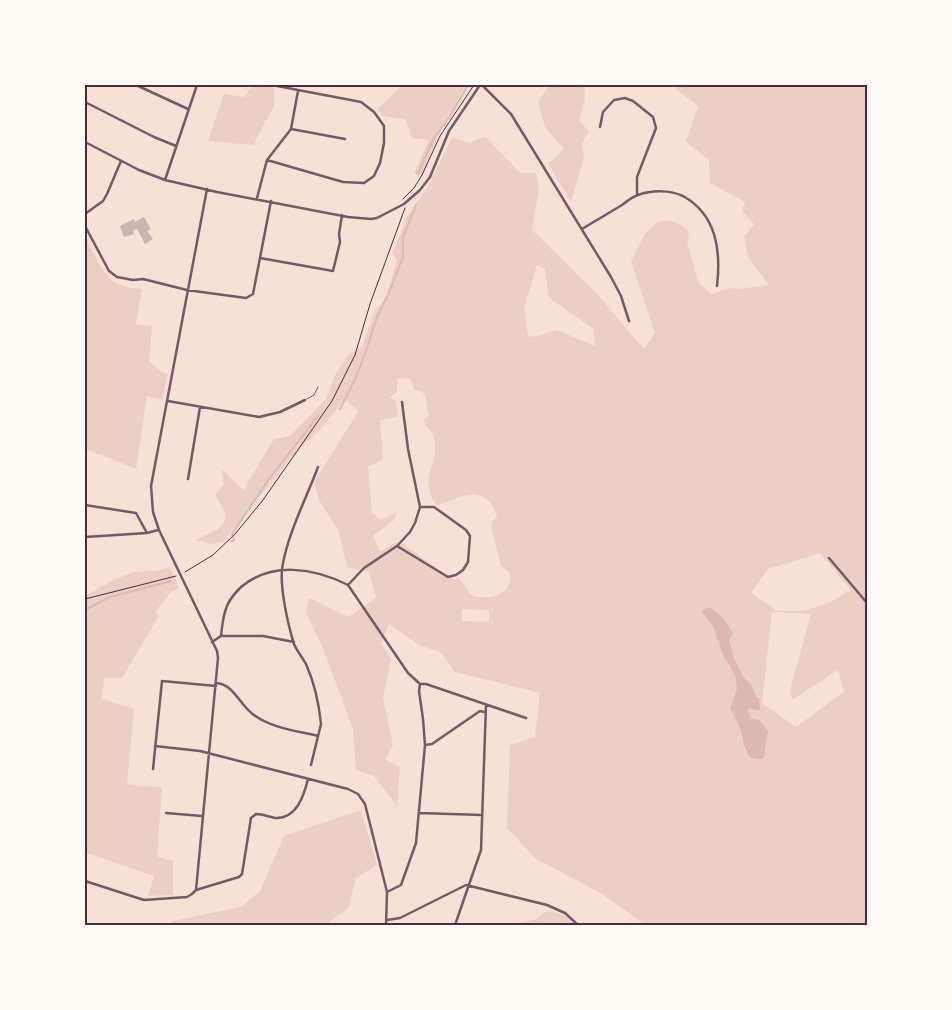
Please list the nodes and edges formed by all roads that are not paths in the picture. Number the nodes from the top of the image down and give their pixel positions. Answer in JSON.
{"nodes":[{"id":1,"x":136,"y":85,"type":"edge"},
{"id":2,"x":197,"y":85,"type":"edge"},
{"id":3,"x":272,"y":85,"type":"edge"},
{"id":4,"x":481,"y":85,"type":"edge"},
{"id":5,"x":298,"y":91,"type":"junction"},
{"id":6,"x":85,"y":102,"type":"edge"},
{"id":7,"x":188,"y":109,"type":"junction"},
{"id":8,"x":600,"y":127,"type":"dead end"},
{"id":9,"x":291,"y":129,"type":"junction"},
{"id":10,"x":345,"y":139,"type":"dead end"},
{"id":11,"x":85,"y":142,"type":"edge"},
{"id":12,"x":176,"y":146,"type":"junction"},
{"id":13,"x":267,"y":160,"type":"junction"},
{"id":14,"x":121,"y":161,"type":"junction"},
{"id":15,"x":165,"y":180,"type":"junction"},
{"id":16,"x":207,"y":189,"type":"junction"},
{"id":17,"x":638,"y":195,"type":"junction"},
{"id":18,"x":256,"y":199,"type":"junction"},
{"id":19,"x":270,"y":201,"type":"junction"},
{"id":20,"x":85,"y":214,"type":"edge"},
{"id":21,"x":342,"y":215,"type":"junction"},
{"id":22,"x":85,"y":226,"type":"edge"},
{"id":23,"x":582,"y":229,"type":"junction"},
{"id":24,"x":260,"y":258,"type":"junction"},
{"id":25,"x":717,"y":286,"type":"dead end"},
{"id":26,"x":187,"y":290,"type":"junction"},
{"id":27,"x":629,"y":321,"type":"dead end"},
{"id":28,"x":318,"y":388,"type":"dead end"},
{"id":29,"x":305,"y":400,"type":"joint"},
{"id":30,"x":168,"y":401,"type":"junction"},
{"id":31,"x":402,"y":402,"type":"dead end"},
{"id":32,"x":200,"y":407,"type":"junction"},
{"id":33,"x":318,"y":467,"type":"dead end"},
{"id":34,"x":188,"y":479,"type":"dead end"},
{"id":35,"x":85,"y":505,"type":"edge"},
{"id":36,"x":420,"y":506,"type":"junction"},
{"id":37,"x":159,"y":530,"type":"junction"},
{"id":38,"x":148,"y":532,"type":"junction"},
{"id":39,"x":85,"y":537,"type":"edge"},
{"id":40,"x":397,"y":546,"type":"junction"},
{"id":41,"x":829,"y":558,"type":"dead end"},
{"id":42,"x":282,"y":570,"type":"junction"},
{"id":43,"x":348,"y":584,"type":"junction"},
{"id":44,"x":867,"y":603,"type":"edge"},
{"id":45,"x":221,"y":636,"type":"junction"},
{"id":46,"x":212,"y":642,"type":"junction"},
{"id":47,"x":294,"y":642,"type":"junction"},
{"id":48,"x":216,"y":684,"type":"junction"},
{"id":49,"x":420,"y":684,"type":"junction"},
{"id":50,"x":486,"y":705,"type":"junction"},
{"id":51,"x":486,"y":712,"type":"junction"},
{"id":52,"x":526,"y":718,"type":"dead end"},
{"id":53,"x":318,"y":736,"type":"junction"},
{"id":54,"x":155,"y":746,"type":"junction"},
{"id":55,"x":425,"y":746,"type":"junction"},
{"id":56,"x":209,"y":754,"type":"junction"},
{"id":57,"x":311,"y":766,"type":"dead end"},
{"id":58,"x":153,"y":769,"type":"dead end"},
{"id":59,"x":308,"y":779,"type":"junction"},
{"id":60,"x":166,"y":813,"type":"dead end"},
{"id":61,"x":419,"y":813,"type":"junction"},
{"id":62,"x":482,"y":815,"type":"junction"},
{"id":63,"x":202,"y":816,"type":"junction"},
{"id":64,"x":85,"y":881,"type":"edge"},
{"id":65,"x":469,"y":885,"type":"junction"},
{"id":66,"x":196,"y":890,"type":"junction"},
{"id":67,"x":387,"y":892,"type":"junction"},
{"id":68,"x":387,"y":920,"type":"junction"},
{"id":69,"x":386,"y":925,"type":"edge"},
{"id":70,"x":455,"y":925,"type":"edge"},
{"id":71,"x":578,"y":925,"type":"edge"}],
"edges":[{"from":1,"to":7,"type":"street"},
{"from":2,"to":7,"type":"street"},
{"from":3,"to":5,"type":"street"},
{"from":4,"to":21,"type":"street"},
{"from":4,"to":23,"type":"street"},
{"from":5,"to":9,"type":"street"},
{"from":5,"to":13,"type":"street"},
{"from":6,"to":12,"type":"street"},
{"from":7,"to":12,"type":"street"},
{"from":8,"to":17,"type":"street"},
{"from":9,"to":10,"type":"street"},
{"from":9,"to":13,"type":"street"},
{"from":11,"to":14,"type":"street"},
{"from":12,"to":15,"type":"street"},
{"from":13,"to":18,"type":"street"},
{"from":14,"to":15,"type":"street"},
{"from":14,"to":20,"type":"street"},
{"from":15,"to":16,"type":"street"},
{"from":16,"to":18,"type":"street"},
{"from":16,"to":26,"type":"street"},
{"from":17,"to":23,"type":"street"},
{"from":17,"to":25,"type":"street"},
{"from":18,"to":19,"type":"street"},
{"from":19,"to":21,"type":"street"},
{"from":19,"to":24,"type":"street"},
{"from":21,"to":24,"type":"street"},
{"from":22,"to":26,"type":"street"},
{"from":23,"to":27,"type":"street"},
{"from":24,"to":26,"type":"street"},
{"from":26,"to":30,"type":"street"},
{"from":28,"to":29,"type":"lane"},
{"from":29,"to":32,"type":"street"},
{"from":30,"to":32,"type":"street"},
{"from":30,"to":37,"type":"street"},
{"from":31,"to":36,"type":"street"},
{"from":32,"to":34,"type":"street"},
{"from":33,"to":42,"type":"street"},
{"from":35,"to":38,"type":"street"},
{"from":36,"to":40,"type":"street"},
{"from":36,"to":40,"type":"street"},
{"from":37,"to":38,"type":"street"},
{"from":37,"to":46,"type":"street"},
{"from":38,"to":39,"type":"street"},
{"from":40,"to":43,"type":"street"},
{"from":41,"to":44,"type":"street"},
{"from":42,"to":43,"type":"street"},
{"from":42,"to":45,"type":"street"},
{"from":42,"to":47,"type":"street"},
{"from":43,"to":49,"type":"street"},
{"from":45,"to":46,"type":"street"},
{"from":45,"to":47,"type":"street"},
{"from":46,"to":48,"type":"street"},
{"from":47,"to":53,"type":"street"},
{"from":48,"to":53,"type":"street"},
{"from":48,"to":54,"type":"street"},
{"from":48,"to":56,"type":"street"},
{"from":49,"to":50,"type":"street"},
{"from":49,"to":55,"type":"street"},
{"from":50,"to":51,"type":"street"},
{"from":50,"to":52,"type":"street"},
{"from":51,"to":55,"type":"street"},
{"from":51,"to":62,"type":"street"},
{"from":53,"to":57,"type":"street"},
{"from":54,"to":56,"type":"street"},
{"from":54,"to":58,"type":"street"},
{"from":55,"to":61,"type":"street"},
{"from":56,"to":59,"type":"street"},
{"from":56,"to":63,"type":"street"},
{"from":59,"to":66,"type":"street"},
{"from":59,"to":67,"type":"street"},
{"from":60,"to":63,"type":"street"},
{"from":61,"to":62,"type":"street"},
{"from":61,"to":67,"type":"street"},
{"from":62,"to":65,"type":"street"},
{"from":63,"to":66,"type":"street"},
{"from":64,"to":66,"type":"street"},
{"from":65,"to":68,"type":"street"},
{"from":65,"to":70,"type":"street"},
{"from":65,"to":71,"type":"street"},
{"from":67,"to":68,"type":"street"},
{"from":68,"to":69,"type":"street"}]}
